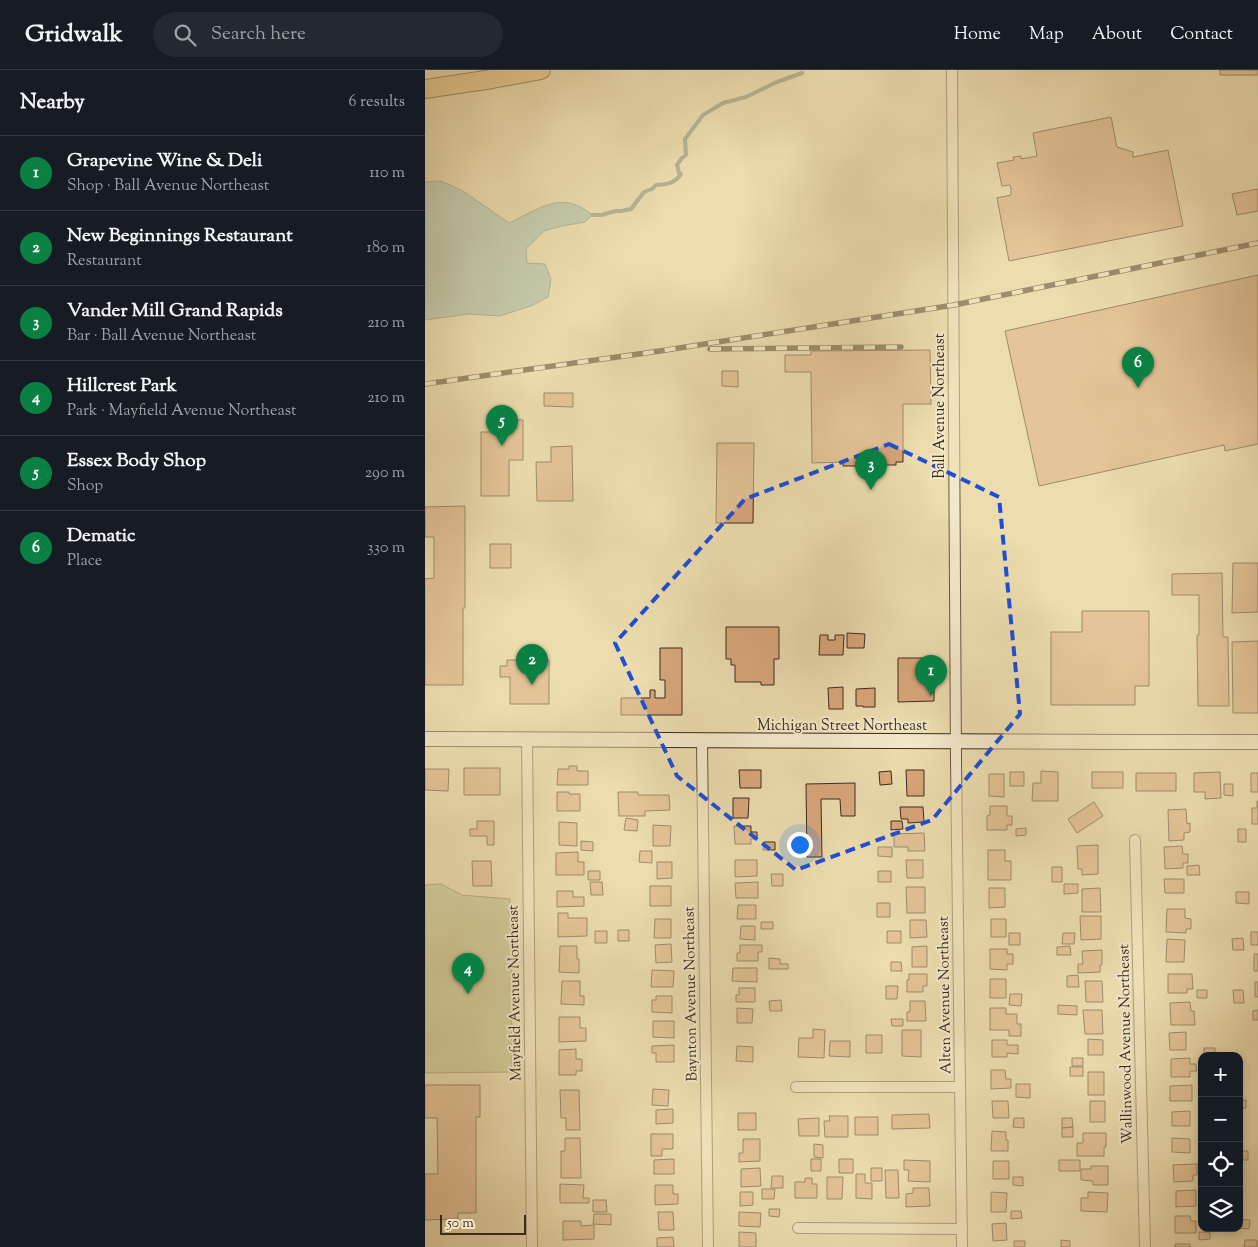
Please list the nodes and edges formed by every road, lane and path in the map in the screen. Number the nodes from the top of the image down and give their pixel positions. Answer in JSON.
{"nodes":[{"id":1,"x":541,"y":70,"type":"edge"},
{"id":2,"x":952,"y":70,"type":"edge"},
{"id":3,"x":425,"y":89,"type":"edge"},
{"id":4,"x":527,"y":739,"type":"junction"},
{"id":5,"x":425,"y":740,"type":"edge"},
{"id":6,"x":702,"y":741,"type":"junction"},
{"id":7,"x":956,"y":742,"type":"junction"},
{"id":8,"x":1258,"y":742,"type":"edge"},
{"id":9,"x":1135,"y":840,"type":"dead end"},
{"id":10,"x":796,"y":1087,"type":"dead end"},
{"id":11,"x":959,"y":1087,"type":"junction"},
{"id":12,"x":798,"y":1228,"type":"dead end"},
{"id":13,"x":961,"y":1229,"type":"junction"},
{"id":14,"x":532,"y":1247,"type":"edge"},
{"id":15,"x":708,"y":1247,"type":"edge"},
{"id":16,"x":962,"y":1247,"type":"edge"},
{"id":17,"x":1145,"y":1247,"type":"edge"}],
"edges":[{"from":1,"to":3,"type":"highway"},
{"from":2,"to":7,"type":"street","name":"Ball Avenue Northeast"},
{"from":4,"to":5,"type":"main road","name":"Michigan Street Northeast"},
{"from":4,"to":6,"type":"main road","name":"Michigan Street Northeast"},
{"from":4,"to":14,"type":"street","name":"Mayfield Avenue Northeast"},
{"from":6,"to":7,"type":"main road","name":"Michigan Street Northeast"},
{"from":6,"to":15,"type":"street","name":"Baynton Avenue Northeast"},
{"from":7,"to":8,"type":"main road","name":"Michigan Street Northeast"},
{"from":7,"to":11,"type":"street","name":"Alten Avenue Northeast"},
{"from":9,"to":17,"type":"street","name":"Wallinwood Avenue Northeast"},
{"from":10,"to":11,"type":"street"},
{"from":11,"to":13,"type":"street","name":"Alten Avenue Northeast"},
{"from":12,"to":13,"type":"street"},
{"from":13,"to":16,"type":"street","name":"Alten Avenue Northeast"}]}
